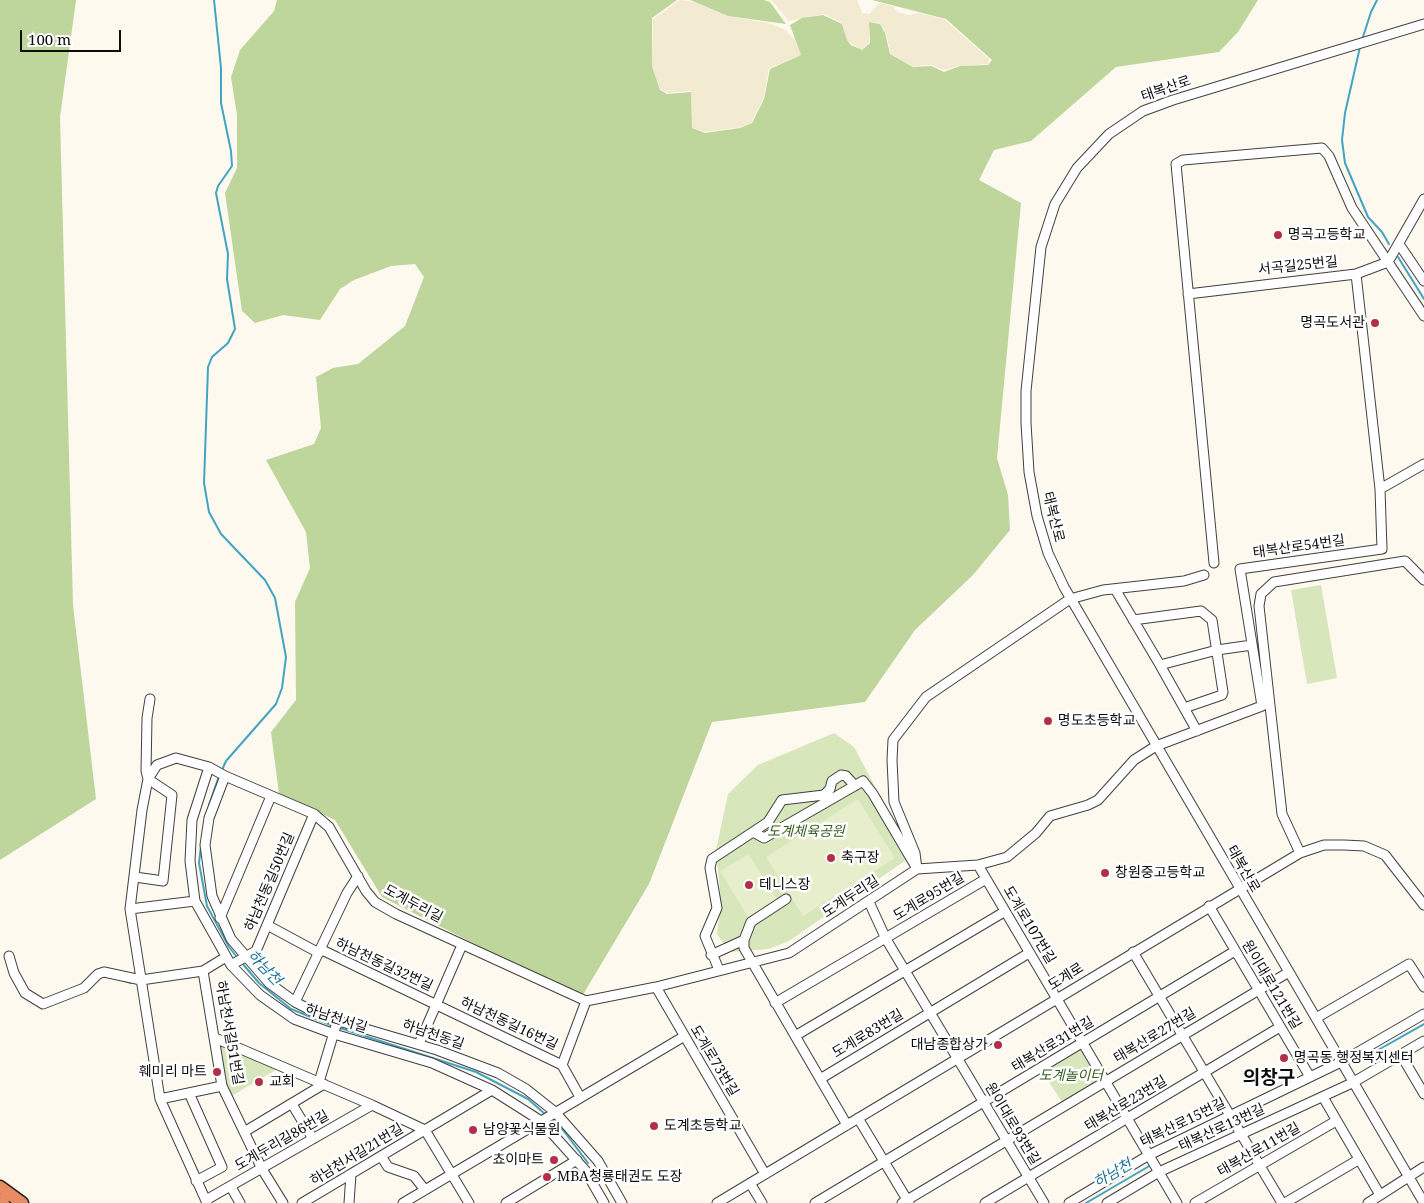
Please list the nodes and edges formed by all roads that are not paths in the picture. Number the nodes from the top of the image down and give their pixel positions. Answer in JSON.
{"nodes":[{"id":1,"x":1424,"y":24,"type":"edge"},
{"id":2,"x":1424,"y":199,"type":"edge"},
{"id":3,"x":1399,"y":244,"type":"junction"},
{"id":4,"x":1388,"y":262,"type":"junction"},
{"id":5,"x":1356,"y":274,"type":"junction"},
{"id":6,"x":1424,"y":281,"type":"edge"},
{"id":7,"x":1188,"y":294,"type":"junction"},
{"id":8,"x":1424,"y":316,"type":"edge"},
{"id":9,"x":1424,"y":464,"type":"edge"},
{"id":10,"x":1380,"y":488,"type":"junction"},
{"id":11,"x":1214,"y":563,"type":"dead end"},
{"id":12,"x":1204,"y":575,"type":"dead end"},
{"id":13,"x":1424,"y":580,"type":"edge"},
{"id":14,"x":1115,"y":589,"type":"junction"},
{"id":15,"x":1070,"y":599,"type":"junction"},
{"id":16,"x":1133,"y":620,"type":"junction"},
{"id":17,"x":1252,"y":645,"type":"junction"},
{"id":18,"x":1217,"y":650,"type":"junction"},
{"id":19,"x":1160,"y":665,"type":"junction"},
{"id":20,"x":150,"y":699,"type":"dead end"},
{"id":21,"x":1184,"y":708,"type":"junction"},
{"id":22,"x":1197,"y":731,"type":"junction"},
{"id":23,"x":1156,"y":746,"type":"junction"},
{"id":24,"x":212,"y":768,"type":"junction"},
{"id":25,"x":224,"y":776,"type":"junction"},
{"id":26,"x":148,"y":779,"type":"junction"},
{"id":27,"x":855,"y":786,"type":"junction"},
{"id":28,"x":271,"y":796,"type":"junction"},
{"id":29,"x":314,"y":814,"type":"junction"},
{"id":30,"x":753,"y":832,"type":"junction"},
{"id":31,"x":1300,"y":853,"type":"junction"},
{"id":32,"x":978,"y":865,"type":"junction"},
{"id":33,"x":918,"y":869,"type":"junction"},
{"id":34,"x":358,"y":876,"type":"junction"},
{"id":35,"x":135,"y":877,"type":"junction"},
{"id":36,"x":986,"y":879,"type":"junction"},
{"id":37,"x":1239,"y":888,"type":"junction"},
{"id":38,"x":786,"y":899,"type":"dead end"},
{"id":39,"x":195,"y":901,"type":"junction"},
{"id":40,"x":869,"y":902,"type":"junction"},
{"id":41,"x":1424,"y":905,"type":"edge"},
{"id":42,"x":1208,"y":906,"type":"junction"},
{"id":43,"x":130,"y":910,"type":"junction"},
{"id":44,"x":1004,"y":912,"type":"junction"},
{"id":45,"x":220,"y":918,"type":"junction"},
{"id":46,"x":267,"y":925,"type":"junction"},
{"id":47,"x":886,"y":939,"type":"junction"},
{"id":48,"x":744,"y":940,"type":"junction"},
{"id":49,"x":462,"y":944,"type":"junction"},
{"id":50,"x":319,"y":951,"type":"junction"},
{"id":51,"x":1235,"y":951,"type":"junction"},
{"id":52,"x":1133,"y":952,"type":"junction"},
{"id":53,"x":1029,"y":953,"type":"junction"},
{"id":54,"x":711,"y":955,"type":"junction"},
{"id":55,"x":9,"y":956,"type":"dead end"},
{"id":56,"x":236,"y":959,"type":"junction"},
{"id":57,"x":754,"y":962,"type":"junction"},
{"id":58,"x":718,"y":970,"type":"junction"},
{"id":59,"x":203,"y":971,"type":"junction"},
{"id":60,"x":905,"y":971,"type":"junction"},
{"id":61,"x":1289,"y":972,"type":"junction"},
{"id":62,"x":141,"y":980,"type":"junction"},
{"id":63,"x":656,"y":987,"type":"junction"},
{"id":64,"x":1424,"y":987,"type":"edge"},
{"id":65,"x":1258,"y":990,"type":"junction"},
{"id":66,"x":1159,"y":997,"type":"junction"},
{"id":67,"x":1057,"y":999,"type":"junction"},
{"id":68,"x":586,"y":1001,"type":"junction"},
{"id":69,"x":295,"y":1002,"type":"junction"},
{"id":70,"x":775,"y":1003,"type":"junction"},
{"id":71,"x":437,"y":1005,"type":"junction"},
{"id":72,"x":930,"y":1013,"type":"junction"},
{"id":73,"x":1424,"y":1014,"type":"edge"},
{"id":74,"x":1316,"y":1018,"type":"junction"},
{"id":75,"x":336,"y":1027,"type":"junction"},
{"id":76,"x":1280,"y":1027,"type":"junction"},
{"id":77,"x":683,"y":1036,"type":"junction"},
{"id":78,"x":795,"y":1036,"type":"junction"},
{"id":79,"x":1182,"y":1036,"type":"junction"},
{"id":80,"x":215,"y":1038,"type":"junction"},
{"id":81,"x":1424,"y":1041,"type":"edge"},
{"id":82,"x":1083,"y":1043,"type":"junction"},
{"id":83,"x":419,"y":1044,"type":"junction"},
{"id":84,"x":1401,"y":1055,"type":"junction"},
{"id":85,"x":957,"y":1058,"type":"junction"},
{"id":86,"x":1341,"y":1063,"type":"junction"},
{"id":87,"x":562,"y":1065,"type":"junction"},
{"id":88,"x":1204,"y":1073,"type":"junction"},
{"id":89,"x":1310,"y":1077,"type":"junction"},
{"id":90,"x":820,"y":1079,"type":"junction"},
{"id":91,"x":1351,"y":1081,"type":"junction"},
{"id":92,"x":1105,"y":1082,"type":"junction"},
{"id":93,"x":322,"y":1083,"type":"junction"},
{"id":94,"x":222,"y":1086,"type":"junction"},
{"id":95,"x":492,"y":1090,"type":"junction"},
{"id":96,"x":189,"y":1092,"type":"junction"},
{"id":97,"x":1424,"y":1094,"type":"edge"},
{"id":98,"x":580,"y":1097,"type":"junction"},
{"id":99,"x":1323,"y":1097,"type":"junction"},
{"id":100,"x":160,"y":1099,"type":"junction"},
{"id":101,"x":983,"y":1103,"type":"junction"},
{"id":102,"x":292,"y":1104,"type":"junction"},
{"id":103,"x":372,"y":1105,"type":"junction"},
{"id":104,"x":1230,"y":1116,"type":"junction"},
{"id":105,"x":548,"y":1117,"type":"junction"},
{"id":106,"x":858,"y":1118,"type":"junction"},
{"id":107,"x":1127,"y":1119,"type":"junction"},
{"id":108,"x":1336,"y":1121,"type":"junction"},
{"id":109,"x":847,"y":1124,"type":"junction"},
{"id":110,"x":425,"y":1130,"type":"junction"},
{"id":111,"x":244,"y":1132,"type":"junction"},
{"id":112,"x":1241,"y":1134,"type":"junction"},
{"id":113,"x":313,"y":1139,"type":"junction"},
{"id":114,"x":1006,"y":1141,"type":"junction"},
{"id":115,"x":1149,"y":1155,"type":"junction"},
{"id":116,"x":381,"y":1156,"type":"junction"},
{"id":117,"x":577,"y":1160,"type":"junction"},
{"id":118,"x":1358,"y":1160,"type":"junction"},
{"id":119,"x":598,"y":1161,"type":"junction"},
{"id":120,"x":884,"y":1162,"type":"junction"},
{"id":121,"x":1259,"y":1165,"type":"junction"},
{"id":122,"x":1424,"y":1168,"type":"edge"},
{"id":123,"x":262,"y":1169,"type":"junction"},
{"id":124,"x":585,"y":1170,"type":"junction"},
{"id":125,"x":1159,"y":1172,"type":"junction"},
{"id":126,"x":351,"y":1174,"type":"junction"},
{"id":127,"x":452,"y":1174,"type":"junction"},
{"id":128,"x":765,"y":1174,"type":"junction"},
{"id":129,"x":1408,"y":1177,"type":"junction"},
{"id":130,"x":1028,"y":1178,"type":"junction"},
{"id":131,"x":196,"y":1181,"type":"junction"},
{"id":132,"x":750,"y":1183,"type":"junction"},
{"id":133,"x":0,"y":1187,"type":"edge"},
{"id":134,"x":230,"y":1187,"type":"junction"},
{"id":135,"x":425,"y":1190,"type":"junction"},
{"id":136,"x":1380,"y":1195,"type":"junction"},
{"id":137,"x":415,"y":1200,"type":"edge"},
{"id":138,"x":0,"y":1201,"type":"edge"},
{"id":139,"x":207,"y":1202,"type":"edge"},
{"id":140,"x":906,"y":1202,"type":"edge"},
{"id":141,"x":3,"y":1203,"type":"edge"},
{"id":142,"x":22,"y":1203,"type":"edge"},
{"id":143,"x":240,"y":1203,"type":"edge"},
{"id":144,"x":283,"y":1203,"type":"edge"},
{"id":145,"x":302,"y":1203,"type":"edge"},
{"id":146,"x":349,"y":1203,"type":"edge"},
{"id":147,"x":403,"y":1203,"type":"edge"},
{"id":148,"x":469,"y":1203,"type":"edge"},
{"id":149,"x":506,"y":1203,"type":"edge"},
{"id":150,"x":604,"y":1203,"type":"edge"},
{"id":151,"x":622,"y":1203,"type":"edge"},
{"id":152,"x":717,"y":1203,"type":"edge"},
{"id":153,"x":762,"y":1203,"type":"edge"},
{"id":154,"x":815,"y":1203,"type":"edge"},
{"id":155,"x":985,"y":1203,"type":"edge"},
{"id":156,"x":1044,"y":1203,"type":"edge"},
{"id":157,"x":1069,"y":1203,"type":"edge"},
{"id":158,"x":1107,"y":1203,"type":"edge"},
{"id":159,"x":1177,"y":1203,"type":"edge"},
{"id":160,"x":1195,"y":1203,"type":"edge"},
{"id":161,"x":1284,"y":1203,"type":"edge"},
{"id":162,"x":1368,"y":1203,"type":"edge"},
{"id":163,"x":1424,"y":1203,"type":"edge"}],
"edges":[{"from":1,"to":15,"type":"street","name":"태복산로"},
{"from":2,"to":3,"type":"street"},
{"from":3,"to":4,"type":"street"},
{"from":3,"to":6,"type":"street"},
{"from":4,"to":5,"type":"street","name":"서곡길25번길"},
{"from":4,"to":7,"type":"street"},
{"from":4,"to":8,"type":"street"},
{"from":5,"to":7,"type":"street","name":"서곡길25번길"},
{"from":5,"to":10,"type":"street"},
{"from":7,"to":11,"type":"street"},
{"from":9,"to":10,"type":"street"},
{"from":10,"to":17,"type":"street","name":"태복산로54번길"},
{"from":12,"to":14,"type":"street"},
{"from":13,"to":31,"type":"street"},
{"from":14,"to":15,"type":"street"},
{"from":14,"to":16,"type":"street"},
{"from":15,"to":23,"type":"street","name":"태복산로"},
{"from":15,"to":33,"type":"street"},
{"from":16,"to":18,"type":"street"},
{"from":16,"to":19,"type":"street"},
{"from":17,"to":18,"type":"street"},
{"from":17,"to":22,"type":"street","name":"태복산로54번길"},
{"from":18,"to":19,"type":"street"},
{"from":18,"to":21,"type":"street"},
{"from":19,"to":21,"type":"street"},
{"from":20,"to":26,"type":"street"},
{"from":21,"to":22,"type":"street"},
{"from":22,"to":23,"type":"street","name":"태복산로54번길"},
{"from":23,"to":32,"type":"street"},
{"from":23,"to":37,"type":"street","name":"태복산로"},
{"from":24,"to":25,"type":"street","name":"도계두리길"},
{"from":24,"to":26,"type":"street","name":"도계두리길"},
{"from":24,"to":39,"type":"street","name":"하남천서길"},
{"from":25,"to":28,"type":"street","name":"도계두리길"},
{"from":25,"to":45,"type":"street","name":"하남천동길"},
{"from":26,"to":35,"type":"street"},
{"from":26,"to":35,"type":"street"},
{"from":27,"to":30,"type":"street"},
{"from":27,"to":30,"type":"street"},
{"from":27,"to":33,"type":"street"},
{"from":28,"to":29,"type":"street","name":"도계두리길"},
{"from":28,"to":45,"type":"street"},
{"from":29,"to":34,"type":"street","name":"도계두리길"},
{"from":29,"to":46,"type":"street","name":"하남천동길50번길"},
{"from":30,"to":54,"type":"street"},
{"from":31,"to":37,"type":"street","name":"도계로"},
{"from":31,"to":41,"type":"street","name":"도계로"},
{"from":32,"to":33,"type":"street"},
{"from":32,"to":36,"type":"street","name":"도계로107번길"},
{"from":33,"to":40,"type":"street","name":"도계두리길"},
{"from":34,"to":49,"type":"street","name":"도계두리길"},
{"from":34,"to":50,"type":"street"},
{"from":35,"to":43,"type":"street"},
{"from":36,"to":44,"type":"street","name":"도계로107번길"},
{"from":36,"to":47,"type":"street","name":"도계로95번길"},
{"from":37,"to":42,"type":"street","name":"도계로"},
{"from":37,"to":61,"type":"street","name":"태복산로"},
{"from":38,"to":48,"type":"street"},
{"from":39,"to":43,"type":"street"},
{"from":39,"to":56,"type":"street","name":"하남천서길"},
{"from":40,"to":47,"type":"street","name":"도계로95번길"},
{"from":40,"to":57,"type":"street","name":"도계두리길"},
{"from":42,"to":51,"type":"street","name":"원이대로121번길"},
{"from":42,"to":52,"type":"street","name":"도계로"},
{"from":43,"to":62,"type":"street"},
{"from":44,"to":53,"type":"street","name":"도계로107번길"},
{"from":44,"to":60,"type":"street"},
{"from":45,"to":56,"type":"street","name":"하남천동길"},
{"from":46,"to":50,"type":"street","name":"하남천동길32번길"},
{"from":46,"to":56,"type":"street","name":"하남천동길50번길"},
{"from":47,"to":60,"type":"street","name":"도계로95번길"},
{"from":47,"to":70,"type":"street"},
{"from":48,"to":54,"type":"street"},
{"from":48,"to":57,"type":"street"},
{"from":49,"to":68,"type":"street","name":"도계두리길"},
{"from":49,"to":71,"type":"street","name":"하남천동길32번길"},
{"from":50,"to":69,"type":"street"},
{"from":50,"to":71,"type":"street","name":"하남천동길32번길"},
{"from":51,"to":65,"type":"street","name":"원이대로121번길"},
{"from":51,"to":66,"type":"street","name":"태복산로31번길"},
{"from":52,"to":66,"type":"street"},
{"from":52,"to":67,"type":"street","name":"도계로"},
{"from":53,"to":67,"type":"street","name":"도계로107번길"},
{"from":53,"to":72,"type":"street"},
{"from":54,"to":58,"type":"street"},
{"from":55,"to":62,"type":"street"},
{"from":56,"to":59,"type":"street","name":"하남천서길51번길"},
{"from":56,"to":69,"type":"street","name":"하남천동길"},
{"from":56,"to":75,"type":"street","name":"하남천서길"},
{"from":57,"to":58,"type":"street","name":"도계두리길"},
{"from":57,"to":70,"type":"street"},
{"from":58,"to":63,"type":"street","name":"도계두리길"},
{"from":59,"to":62,"type":"street"},
{"from":59,"to":80,"type":"street","name":"하남천서길51번길"},
{"from":60,"to":72,"type":"street","name":"도계로95번길"},
{"from":60,"to":78,"type":"street"},
{"from":61,"to":65,"type":"street","name":"태복산로27번길"},
{"from":61,"to":74,"type":"street","name":"태복산로"},
{"from":62,"to":100,"type":"street"},
{"from":63,"to":68,"type":"street","name":"도계두리길"},
{"from":63,"to":77,"type":"street","name":"도계로73번길"},
{"from":64,"to":74,"type":"street"},
{"from":65,"to":76,"type":"street","name":"원이대로121번길"},
{"from":65,"to":79,"type":"street","name":"태복산로27번길"},
{"from":66,"to":79,"type":"street"},
{"from":66,"to":82,"type":"street","name":"태복산로31번길"},
{"from":67,"to":82,"type":"street","name":"도계로107번길"},
{"from":67,"to":85,"type":"street","name":"도계로"},
{"from":68,"to":87,"type":"street"},
{"from":69,"to":75,"type":"street","name":"하남천동길"},
{"from":70,"to":78,"type":"street"},
{"from":71,"to":83,"type":"street","name":"하남천동길32번길"},
{"from":71,"to":87,"type":"street","name":"하남천동길16번길"},
{"from":72,"to":85,"type":"street","name":"도계로95번길"},
{"from":72,"to":90,"type":"street","name":"도계로83번길"},
{"from":73,"to":86,"type":"street","name":"태복산로15번길"},
{"from":74,"to":86,"type":"street","name":"태복산로"},
{"from":75,"to":83,"type":"street","name":"하남천동길"},
{"from":75,"to":93,"type":"street"},
{"from":75,"to":95,"type":"street","name":"하남천서길"},
{"from":76,"to":88,"type":"street","name":"태복산로23번길"},
{"from":76,"to":89,"type":"street","name":"원이대로121번길"},
{"from":77,"to":98,"type":"street"},
{"from":77,"to":128,"type":"street","name":"도계로73번길"},
{"from":78,"to":90,"type":"street"},
{"from":79,"to":88,"type":"street"},
{"from":79,"to":92,"type":"street","name":"태복산로27번길"},
{"from":80,"to":93,"type":"street","name":"하남천서길21번길"},
{"from":80,"to":94,"type":"street","name":"하남천서길51번길"},
{"from":81,"to":84,"type":"street","name":"태복산로13번길"},
{"from":82,"to":92,"type":"street","name":"도계로107번길"},
{"from":82,"to":101,"type":"street","name":"태복산로31번길"},
{"from":83,"to":105,"type":"street","name":"하남천동길"},
{"from":84,"to":91,"type":"street","name":"태복산로13번길"},
{"from":84,"to":97,"type":"street"},
{"from":85,"to":101,"type":"street","name":"원이대로93번길"},
{"from":85,"to":106,"type":"street","name":"도계로"},
{"from":86,"to":89,"type":"street","name":"태복산로15번길"},
{"from":86,"to":91,"type":"street","name":"태복산로"},
{"from":87,"to":98,"type":"street","name":"하남천동길16번길"},
{"from":88,"to":104,"type":"street"},
{"from":88,"to":107,"type":"street","name":"태복산로23번길"},
{"from":89,"to":104,"type":"street","name":"태복산로15번길"},
{"from":90,"to":109,"type":"street"},
{"from":91,"to":99,"type":"street","name":"태복산로13번길"},
{"from":91,"to":129,"type":"street"},
{"from":92,"to":107,"type":"street","name":"도계로107번길"},
{"from":92,"to":114,"type":"street","name":"태복산로27번길"},
{"from":93,"to":102,"type":"street"},
{"from":93,"to":103,"type":"street","name":"하남천서길21번길"},
{"from":94,"to":96,"type":"street"},
{"from":94,"to":111,"type":"street","name":"하남천서길51번길"},
{"from":95,"to":105,"type":"street","name":"하남천서길"},
{"from":95,"to":110,"type":"street","name":"하남천서길21번길"},
{"from":96,"to":100,"type":"street"},
{"from":96,"to":131,"type":"street"},
{"from":98,"to":105,"type":"street"},
{"from":99,"to":108,"type":"street"},
{"from":99,"to":112,"type":"street","name":"태복산로13번길"},
{"from":100,"to":131,"type":"street"},
{"from":101,"to":114,"type":"street","name":"원이대로93번길"},
{"from":101,"to":120,"type":"street","name":"태복산로31번길"},
{"from":102,"to":111,"type":"street"},
{"from":102,"to":113,"type":"street"},
{"from":103,"to":110,"type":"street","name":"하남천서길21번길"},
{"from":103,"to":113,"type":"street","name":"도계두리길86번길"},
{"from":104,"to":112,"type":"street"},
{"from":104,"to":115,"type":"street","name":"태복산로15번길"},
{"from":105,"to":117,"type":"street","name":"하남천서길"},
{"from":105,"to":119,"type":"street","name":"하남천동길"},
{"from":105,"to":127,"type":"street"},
{"from":106,"to":109,"type":"street","name":"도계로"},
{"from":106,"to":120,"type":"street"},
{"from":107,"to":115,"type":"street","name":"도계로107번길"},
{"from":107,"to":130,"type":"street","name":"태복산로23번길"},
{"from":108,"to":118,"type":"street"},
{"from":108,"to":121,"type":"street","name":"태복산로11번길"},
{"from":109,"to":128,"type":"street","name":"도계로"},
{"from":110,"to":116,"type":"street","name":"하남천서길21번길"},
{"from":110,"to":127,"type":"street"},
{"from":111,"to":123,"type":"street","name":"하남천서길51번길"},
{"from":112,"to":121,"type":"street"},
{"from":112,"to":125,"type":"street","name":"태복산로13번길"},
{"from":113,"to":123,"type":"street","name":"도계두리길86번길"},
{"from":114,"to":130,"type":"street","name":"원이대로93번길"},
{"from":114,"to":140,"type":"street","name":"태복산로27번길"},
{"from":115,"to":125,"type":"street","name":"도계로107번길"},
{"from":115,"to":157,"type":"street","name":"태복산로15번길"},
{"from":116,"to":126,"type":"street","name":"하남천서길21번길"},
{"from":116,"to":135,"type":"street"},
{"from":117,"to":124,"type":"street","name":"하남천서길"},
{"from":117,"to":149,"type":"street"},
{"from":118,"to":136,"type":"street"},
{"from":118,"to":161,"type":"street"},
{"from":119,"to":124,"type":"street"},
{"from":119,"to":151,"type":"street","name":"하남천동길"},
{"from":120,"to":140,"type":"street"},
{"from":120,"to":154,"type":"street","name":"태복산로31번길"},
{"from":121,"to":160,"type":"street","name":"태복산로11번길"},
{"from":121,"to":161,"type":"street"},
{"from":122,"to":129,"type":"street"},
{"from":123,"to":134,"type":"street","name":"도계두리길86번길"},
{"from":123,"to":144,"type":"street","name":"하남천서길51번길"},
{"from":124,"to":150,"type":"street","name":"하남천서길"},
{"from":125,"to":158,"type":"street","name":"태복산로13번길"},
{"from":125,"to":159,"type":"street","name":"도계로107번길"},
{"from":126,"to":145,"type":"street","name":"하남천서길21번길"},
{"from":126,"to":146,"type":"street"},
{"from":127,"to":135,"type":"street"},
{"from":127,"to":148,"type":"street"},
{"from":128,"to":132,"type":"street","name":"도계로"},
{"from":129,"to":136,"type":"street"},
{"from":129,"to":163,"type":"street"},
{"from":130,"to":155,"type":"street","name":"태복산로23번길"},
{"from":130,"to":156,"type":"street","name":"원이대로93번길"},
{"from":131,"to":139,"type":"street"},
{"from":132,"to":152,"type":"street","name":"도계로"},
{"from":132,"to":153,"type":"street"},
{"from":133,"to":142,"type":"highway"},
{"from":134,"to":139,"type":"street","name":"도계두리길86번길"},
{"from":134,"to":143,"type":"street"},
{"from":135,"to":137,"type":"street"},
{"from":136,"to":162,"type":"street"},
{"from":137,"to":147,"type":"street"},
{"from":138,"to":141,"type":"highway"}]}
